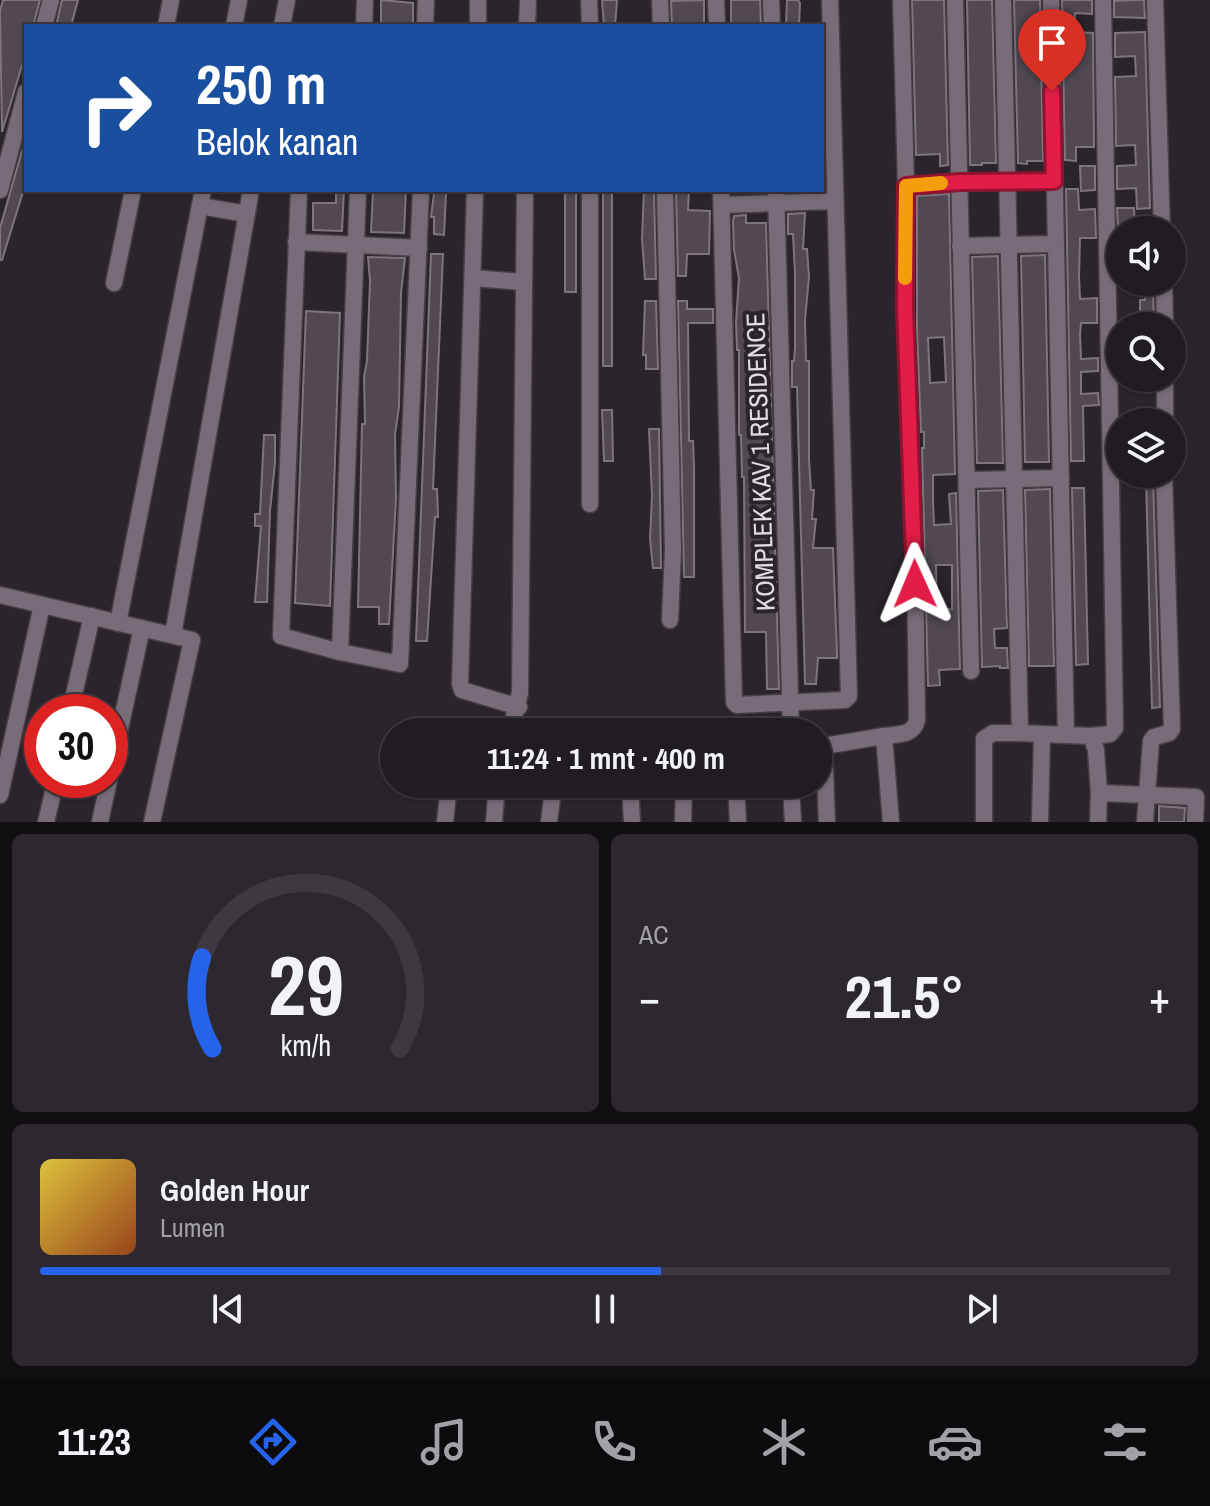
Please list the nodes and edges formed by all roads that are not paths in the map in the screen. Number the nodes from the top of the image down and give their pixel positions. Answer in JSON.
{"nodes":[{"id":1,"x":51,"y":0,"type":"edge"},
{"id":2,"x":171,"y":0,"type":"edge"},
{"id":3,"x":239,"y":0,"type":"edge"},
{"id":4,"x":287,"y":0,"type":"edge"},
{"id":5,"x":365,"y":0,"type":"edge"},
{"id":6,"x":426,"y":0,"type":"edge"},
{"id":7,"x":478,"y":0,"type":"edge"},
{"id":8,"x":528,"y":0,"type":"edge"},
{"id":9,"x":589,"y":0,"type":"edge"},
{"id":10,"x":660,"y":0,"type":"edge"},
{"id":11,"x":716,"y":0,"type":"edge"},
{"id":12,"x":771,"y":0,"type":"edge"},
{"id":13,"x":830,"y":0,"type":"edge"},
{"id":14,"x":901,"y":0,"type":"edge"},
{"id":15,"x":955,"y":0,"type":"edge"},
{"id":16,"x":1003,"y":0,"type":"edge"},
{"id":17,"x":1051,"y":0,"type":"edge"},
{"id":18,"x":1103,"y":0,"type":"edge"},
{"id":19,"x":1155,"y":0,"type":"edge"},
{"id":20,"x":45,"y":24,"type":"edge"},
{"id":21,"x":166,"y":24,"type":"edge"},
{"id":22,"x":234,"y":24,"type":"edge"},
{"id":23,"x":282,"y":24,"type":"edge"},
{"id":24,"x":364,"y":24,"type":"edge"},
{"id":25,"x":425,"y":24,"type":"edge"},
{"id":26,"x":478,"y":24,"type":"edge"},
{"id":27,"x":527,"y":24,"type":"edge"},
{"id":28,"x":590,"y":24,"type":"edge"},
{"id":29,"x":661,"y":24,"type":"edge"},
{"id":30,"x":717,"y":24,"type":"edge"},
{"id":31,"x":772,"y":24,"type":"edge"},
{"id":32,"x":24,"y":100,"type":"edge"},
{"id":33,"x":1054,"y":181,"type":"junction"},
{"id":34,"x":960,"y":182,"type":"junction"},
{"id":35,"x":1007,"y":182,"type":"junction"},
{"id":36,"x":906,"y":186,"type":"junction"},
{"id":37,"x":0,"y":190,"type":"edge"},
{"id":38,"x":133,"y":192,"type":"edge"},
{"id":39,"x":251,"y":192,"type":"edge"},
{"id":40,"x":299,"y":192,"type":"edge"},
{"id":41,"x":358,"y":192,"type":"edge"},
{"id":42,"x":421,"y":192,"type":"edge"},
{"id":43,"x":475,"y":192,"type":"edge"},
{"id":44,"x":525,"y":192,"type":"edge"},
{"id":45,"x":590,"y":192,"type":"edge"},
{"id":46,"x":665,"y":192,"type":"edge"},
{"id":47,"x":722,"y":197,"type":"edge"},
{"id":48,"x":776,"y":197,"type":"edge"},
{"id":49,"x":201,"y":198,"type":"edge"},
{"id":50,"x":835,"y":201,"type":"junction"},
{"id":51,"x":247,"y":214,"type":"junction"},
{"id":52,"x":1162,"y":216,"type":"edge"},
{"id":53,"x":296,"y":242,"type":"junction"},
{"id":54,"x":1055,"y":244,"type":"junction"},
{"id":55,"x":356,"y":245,"type":"junction"},
{"id":56,"x":1008,"y":245,"type":"junction"},
{"id":57,"x":960,"y":246,"type":"junction"},
{"id":58,"x":419,"y":248,"type":"junction"},
{"id":59,"x":473,"y":278,"type":"junction"},
{"id":60,"x":523,"y":282,"type":"junction"},
{"id":61,"x":114,"y":283,"type":"dead end"},
{"id":62,"x":1061,"y":478,"type":"junction"},
{"id":63,"x":1014,"y":479,"type":"junction"},
{"id":64,"x":968,"y":480,"type":"junction"},
{"id":65,"x":1164,"y":488,"type":"edge"},
{"id":66,"x":590,"y":504,"type":"dead end"},
{"id":67,"x":0,"y":595,"type":"edge"},
{"id":68,"x":42,"y":605,"type":"junction"},
{"id":69,"x":92,"y":616,"type":"junction"},
{"id":70,"x":670,"y":620,"type":"dead end"},
{"id":71,"x":118,"y":623,"type":"junction"},
{"id":72,"x":142,"y":628,"type":"junction"},
{"id":73,"x":173,"y":635,"type":"junction"},
{"id":74,"x":340,"y":652,"type":"junction"},
{"id":75,"x":971,"y":671,"type":"dead end"},
{"id":76,"x":74,"y":694,"type":"edge"},
{"id":77,"x":128,"y":694,"type":"edge"},
{"id":78,"x":791,"y":702,"type":"junction"},
{"id":79,"x":519,"y":707,"type":"junction"},
{"id":80,"x":515,"y":718,"type":"edge"},
{"id":81,"x":791,"y":718,"type":"edge"},
{"id":82,"x":1020,"y":733,"type":"junction"},
{"id":83,"x":1066,"y":735,"type":"junction"},
{"id":84,"x":884,"y":736,"type":"junction"},
{"id":85,"x":1042,"y":736,"type":"junction"},
{"id":86,"x":1091,"y":736,"type":"junction"},
{"id":87,"x":1099,"y":793,"type":"junction"},
{"id":88,"x":0,"y":795,"type":"edge"},
{"id":89,"x":1147,"y":795,"type":"junction"},
{"id":90,"x":1203,"y":797,"type":"edge"},
{"id":91,"x":52,"y":798,"type":"edge"},
{"id":92,"x":105,"y":798,"type":"edge"},
{"id":93,"x":448,"y":798,"type":"edge"},
{"id":94,"x":496,"y":798,"type":"edge"},
{"id":95,"x":552,"y":798,"type":"edge"},
{"id":96,"x":631,"y":798,"type":"edge"},
{"id":97,"x":684,"y":798,"type":"edge"},
{"id":98,"x":737,"y":798,"type":"edge"},
{"id":99,"x":792,"y":798,"type":"edge"},
{"id":100,"x":46,"y":822,"type":"edge"},
{"id":101,"x":100,"y":822,"type":"edge"},
{"id":102,"x":152,"y":822,"type":"edge"},
{"id":103,"x":445,"y":822,"type":"edge"},
{"id":104,"x":494,"y":822,"type":"edge"},
{"id":105,"x":549,"y":822,"type":"edge"},
{"id":106,"x":632,"y":822,"type":"edge"},
{"id":107,"x":683,"y":822,"type":"edge"},
{"id":108,"x":738,"y":822,"type":"edge"},
{"id":109,"x":793,"y":822,"type":"edge"},
{"id":110,"x":827,"y":822,"type":"edge"},
{"id":111,"x":891,"y":822,"type":"edge"},
{"id":112,"x":984,"y":822,"type":"edge"},
{"id":113,"x":1040,"y":822,"type":"edge"},
{"id":114,"x":1098,"y":822,"type":"edge"},
{"id":115,"x":1145,"y":822,"type":"edge"},
{"id":116,"x":1195,"y":822,"type":"edge"}],
"edges":[{"from":1,"to":20,"type":"street"},
{"from":2,"to":21,"type":"street"},
{"from":3,"to":22,"type":"street"},
{"from":4,"to":23,"type":"street"},
{"from":5,"to":24,"type":"street"},
{"from":6,"to":25,"type":"street"},
{"from":7,"to":26,"type":"street"},
{"from":8,"to":27,"type":"street"},
{"from":9,"to":28,"type":"street"},
{"from":10,"to":29,"type":"street"},
{"from":11,"to":30,"type":"street"},
{"from":12,"to":31,"type":"street"},
{"from":13,"to":50,"type":"street"},
{"from":14,"to":36,"type":"street"},
{"from":15,"to":34,"type":"street"},
{"from":16,"to":35,"type":"street"},
{"from":17,"to":33,"type":"street"},
{"from":18,"to":86,"type":"street"},
{"from":19,"to":52,"type":"street"},
{"from":32,"to":37,"type":"street"},
{"from":33,"to":35,"type":"street"},
{"from":33,"to":54,"type":"street"},
{"from":34,"to":35,"type":"street"},
{"from":34,"to":36,"type":"street"},
{"from":34,"to":57,"type":"street"},
{"from":35,"to":56,"type":"street"},
{"from":36,"to":84,"type":"street"},
{"from":38,"to":61,"type":"street"},
{"from":39,"to":51,"type":"street"},
{"from":40,"to":53,"type":"street"},
{"from":41,"to":55,"type":"street"},
{"from":42,"to":58,"type":"street"},
{"from":43,"to":59,"type":"street"},
{"from":44,"to":60,"type":"street"},
{"from":45,"to":66,"type":"street"},
{"from":46,"to":70,"type":"street"},
{"from":47,"to":48,"type":"street"},
{"from":47,"to":78,"type":"street"},
{"from":48,"to":50,"type":"street"},
{"from":48,"to":78,"type":"street","name":"KOMPLEK KAV 1 RESIDENCE"},
{"from":49,"to":51,"type":"street"},
{"from":49,"to":71,"type":"street"},
{"from":50,"to":78,"type":"street"},
{"from":51,"to":73,"type":"street"},
{"from":53,"to":55,"type":"street"},
{"from":53,"to":74,"type":"street"},
{"from":54,"to":56,"type":"street"},
{"from":54,"to":62,"type":"street"},
{"from":55,"to":58,"type":"street"},
{"from":55,"to":74,"type":"street"},
{"from":56,"to":57,"type":"street"},
{"from":56,"to":63,"type":"street"},
{"from":57,"to":64,"type":"street"},
{"from":58,"to":74,"type":"street"},
{"from":59,"to":60,"type":"street"},
{"from":59,"to":79,"type":"street"},
{"from":60,"to":79,"type":"street"},
{"from":62,"to":63,"type":"street"},
{"from":62,"to":83,"type":"street"},
{"from":63,"to":64,"type":"street"},
{"from":63,"to":82,"type":"street"},
{"from":64,"to":75,"type":"street"},
{"from":65,"to":89,"type":"street"},
{"from":67,"to":68,"type":"street"},
{"from":68,"to":69,"type":"street"},
{"from":68,"to":88,"type":"street"},
{"from":69,"to":71,"type":"street"},
{"from":69,"to":76,"type":"street"},
{"from":71,"to":72,"type":"street"},
{"from":72,"to":73,"type":"street"},
{"from":72,"to":77,"type":"street"},
{"from":73,"to":102,"type":"street"},
{"from":78,"to":81,"type":"street","name":"KOMPLEK KAV 1 RESIDENCE"},
{"from":79,"to":80,"type":"street"},
{"from":82,"to":85,"type":"street"},
{"from":82,"to":112,"type":"street"},
{"from":83,"to":85,"type":"street"},
{"from":83,"to":86,"type":"street"},
{"from":84,"to":110,"type":"street"},
{"from":84,"to":111,"type":"street"},
{"from":85,"to":113,"type":"street"},
{"from":86,"to":87,"type":"street"},
{"from":87,"to":89,"type":"street"},
{"from":87,"to":114,"type":"street"},
{"from":89,"to":90,"type":"street"},
{"from":89,"to":115,"type":"street"},
{"from":90,"to":116,"type":"street"},
{"from":91,"to":100,"type":"street"},
{"from":92,"to":101,"type":"street"},
{"from":93,"to":103,"type":"street"},
{"from":94,"to":104,"type":"street"},
{"from":95,"to":105,"type":"street"},
{"from":96,"to":106,"type":"street"},
{"from":97,"to":107,"type":"street"},
{"from":98,"to":108,"type":"street"},
{"from":99,"to":109,"type":"street"}]}
